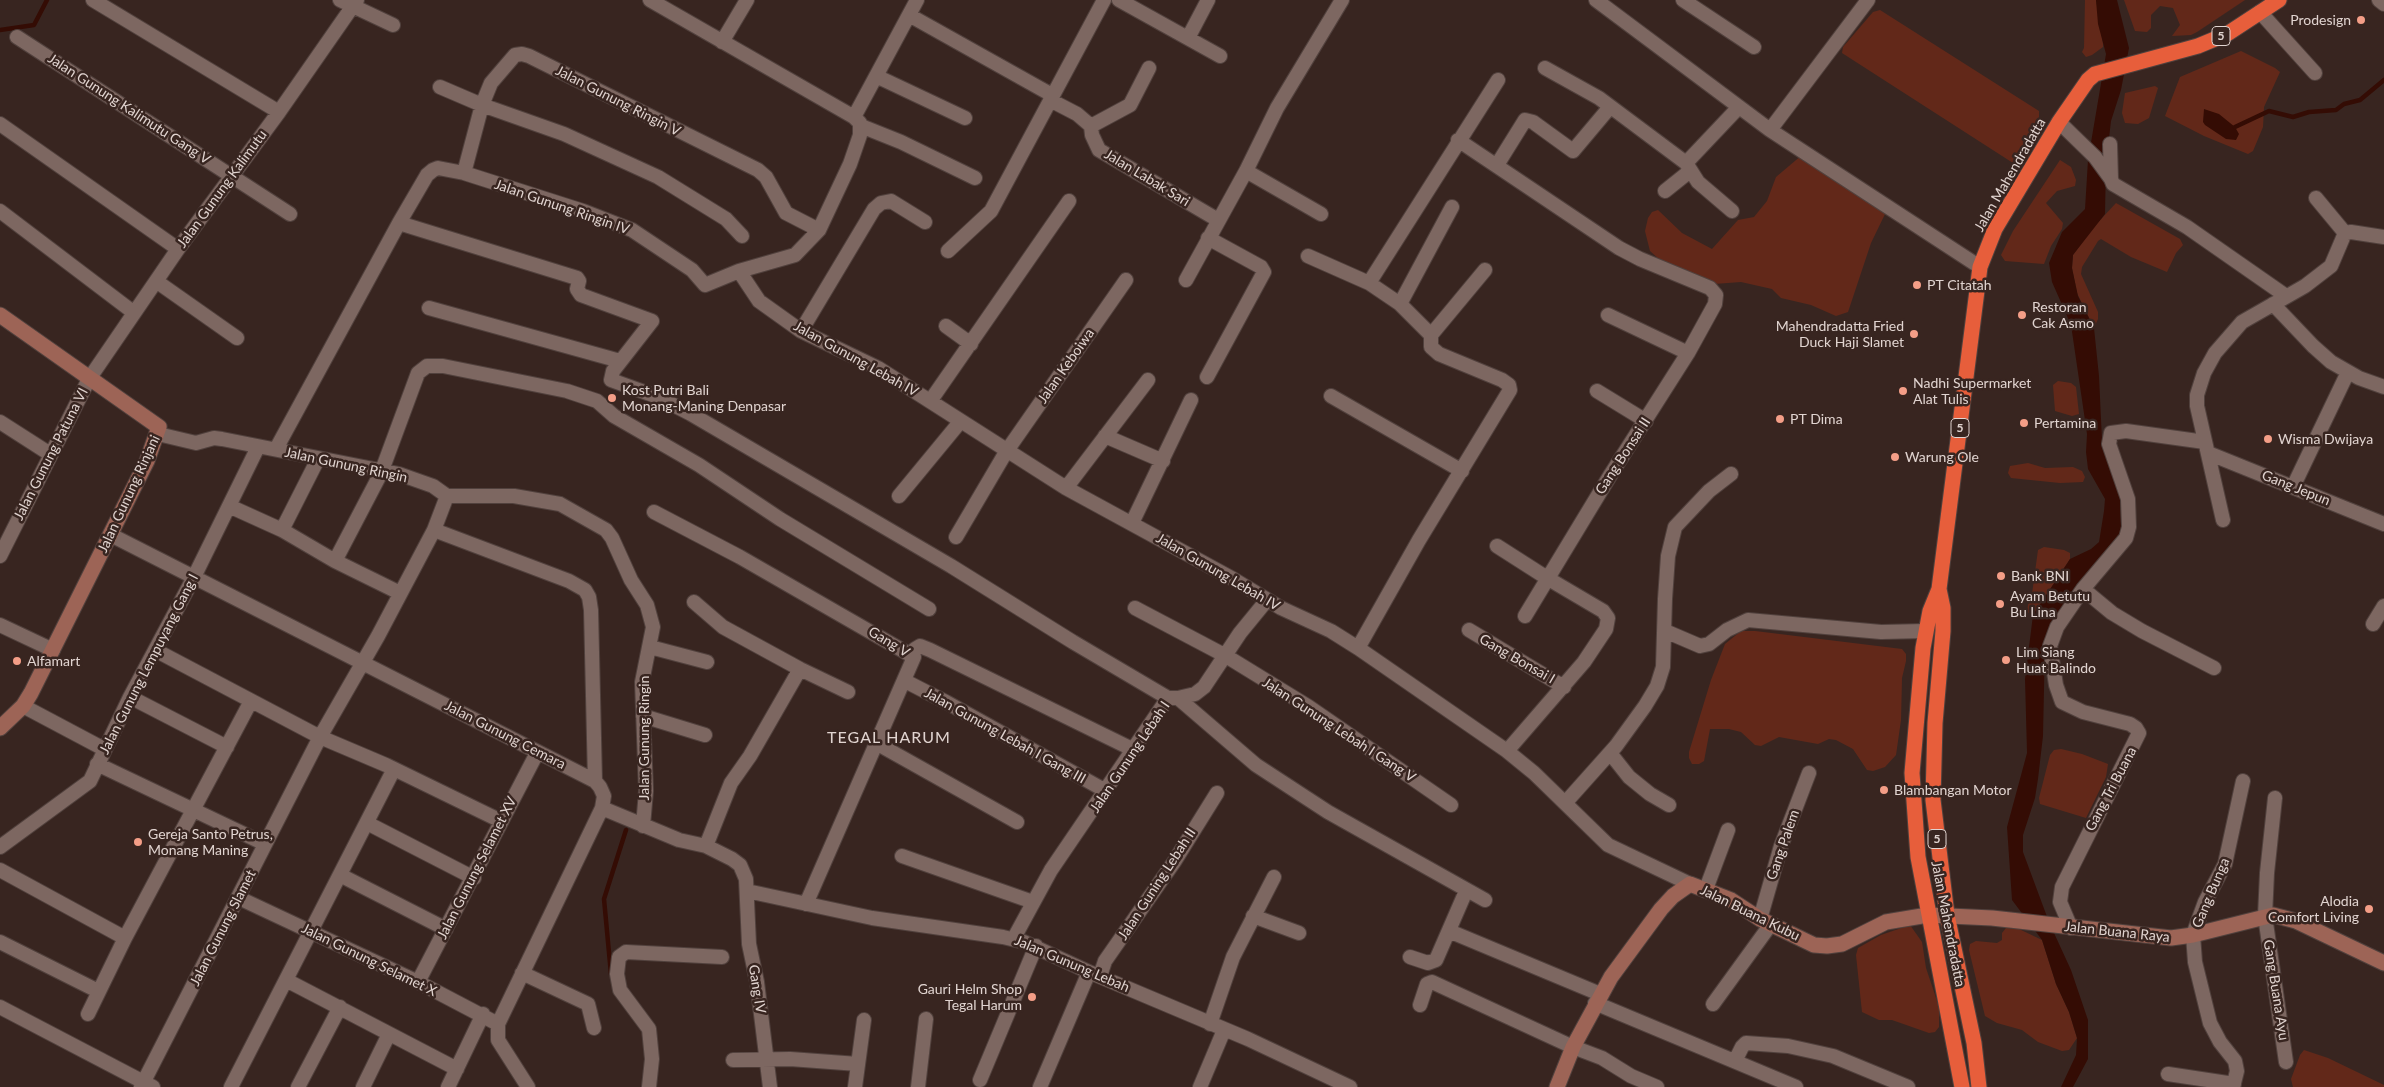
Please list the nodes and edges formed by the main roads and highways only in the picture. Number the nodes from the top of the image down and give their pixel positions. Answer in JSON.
{"nodes":[{"id":1,"x":2279,"y":0,"type":"edge"},
{"id":2,"x":1939,"y":589,"type":"junction"},
{"id":3,"x":1962,"y":1087,"type":"edge"},
{"id":4,"x":1979,"y":1087,"type":"edge"}],
"edges":[{"from":1,"to":2,"type":"highway","name":"Jalan Mahendradatta","number":"5"},
{"from":2,"to":3,"type":"highway","name":"Jalan Mahendradatta","number":"5"},
{"from":2,"to":4,"type":"highway","name":"Jalan Mahendradatta","number":"5"}]}
